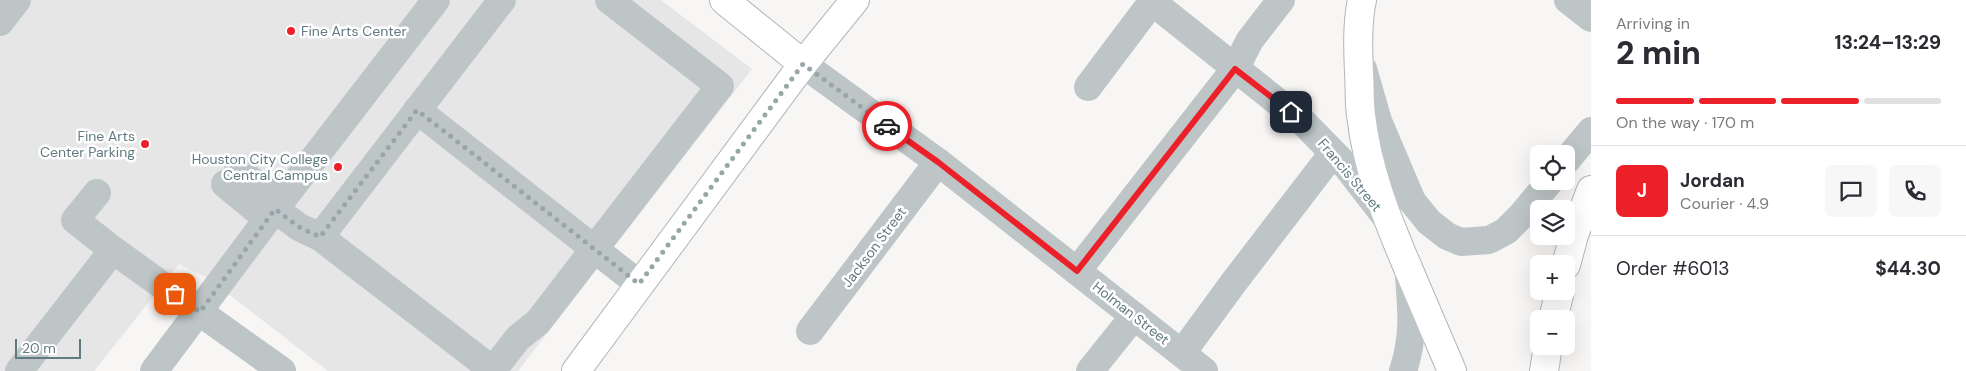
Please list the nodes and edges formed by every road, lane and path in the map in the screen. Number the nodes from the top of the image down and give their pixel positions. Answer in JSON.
{"nodes":[{"id":1,"x":17,"y":0,"type":"edge"},
{"id":2,"x":436,"y":0,"type":"edge"},
{"id":3,"x":502,"y":0,"type":"edge"},
{"id":4,"x":724,"y":0,"type":"edge"},
{"id":5,"x":855,"y":0,"type":"edge"},
{"id":6,"x":1281,"y":0,"type":"edge"},
{"id":7,"x":1362,"y":0,"type":"edge"},
{"id":8,"x":1151,"y":1,"type":"edge"},
{"id":9,"x":627,"y":5,"type":"edge"},
{"id":10,"x":0,"y":22,"type":"edge"},
{"id":11,"x":1358,"y":51,"type":"junction"},
{"id":12,"x":803,"y":64,"type":"junction"},
{"id":13,"x":1235,"y":69,"type":"junction"},
{"id":14,"x":1088,"y":86,"type":"dead end"},
{"id":15,"x":417,"y":110,"type":"junction"},
{"id":16,"x":1591,"y":131,"type":"edge"},
{"id":17,"x":1575,"y":150,"type":"edge"},
{"id":18,"x":1333,"y":153,"type":"junction"},
{"id":19,"x":938,"y":162,"type":"junction"},
{"id":20,"x":231,"y":177,"type":"dead end"},
{"id":21,"x":1543,"y":190,"type":"edge"},
{"id":22,"x":1591,"y":190,"type":"edge"},
{"id":23,"x":97,"y":193,"type":"dead end"},
{"id":24,"x":275,"y":209,"type":"junction"},
{"id":25,"x":1386,"y":218,"type":"junction"},
{"id":26,"x":320,"y":237,"type":"junction"},
{"id":27,"x":595,"y":248,"type":"junction"},
{"id":28,"x":113,"y":250,"type":"junction"},
{"id":29,"x":1569,"y":255,"type":"edge"},
{"id":30,"x":1408,"y":268,"type":"junction"},
{"id":31,"x":1077,"y":271,"type":"junction"},
{"id":32,"x":639,"y":284,"type":"junction"},
{"id":33,"x":200,"y":312,"type":"junction"},
{"id":34,"x":1134,"y":316,"type":"junction"},
{"id":35,"x":810,"y":331,"type":"dead end"},
{"id":36,"x":1182,"y":353,"type":"junction"},
{"id":37,"x":1547,"y":355,"type":"edge"},
{"id":38,"x":249,"y":362,"type":"edge"},
{"id":39,"x":19,"y":371,"type":"edge"},
{"id":40,"x":154,"y":371,"type":"edge"},
{"id":41,"x":282,"y":371,"type":"edge"},
{"id":42,"x":494,"y":371,"type":"edge"},
{"id":43,"x":576,"y":371,"type":"edge"},
{"id":44,"x":1090,"y":371,"type":"edge"},
{"id":45,"x":1204,"y":371,"type":"edge"},
{"id":46,"x":1404,"y":371,"type":"edge"},
{"id":47,"x":1452,"y":371,"type":"edge"},
{"id":48,"x":1544,"y":371,"type":"edge"}],
"edges":[{"from":1,"to":10,"type":"street"},
{"from":2,"to":24,"type":"street"},
{"from":3,"to":15,"type":"street"},
{"from":4,"to":12,"type":"main road","name":"Holman Street"},
{"from":5,"to":12,"type":"main road"},
{"from":6,"to":13,"type":"street"},
{"from":7,"to":11,"type":"main road"},
{"from":8,"to":13,"type":"street","name":"Francis Street"},
{"from":8,"to":14,"type":"street"},
{"from":9,"to":27,"type":"street"},
{"from":11,"to":21,"type":"street"},
{"from":11,"to":25,"type":"main road"},
{"from":12,"to":19,"type":"street","name":"Holman Street"},
{"from":12,"to":32,"type":"main road"},
{"from":13,"to":18,"type":"street","name":"Francis Street"},
{"from":13,"to":31,"type":"street"},
{"from":15,"to":26,"type":"street"},
{"from":15,"to":27,"type":"street"},
{"from":16,"to":17,"type":"street"},
{"from":18,"to":25,"type":"street","name":"Francis Street"},
{"from":18,"to":36,"type":"street"},
{"from":19,"to":31,"type":"street","name":"Holman Street"},
{"from":19,"to":35,"type":"street","name":"Jackson Street"},
{"from":20,"to":24,"type":"street"},
{"from":22,"to":29,"type":"main road"},
{"from":23,"to":28,"type":"street"},
{"from":24,"to":26,"type":"street"},
{"from":24,"to":33,"type":"street"},
{"from":25,"to":30,"type":"main road"},
{"from":26,"to":42,"type":"street"},
{"from":27,"to":32,"type":"street"},
{"from":27,"to":42,"type":"street"},
{"from":28,"to":33,"type":"street"},
{"from":28,"to":39,"type":"street"},
{"from":30,"to":46,"type":"street"},
{"from":30,"to":47,"type":"main road"},
{"from":31,"to":34,"type":"street","name":"Holman Street"},
{"from":32,"to":43,"type":"main road"},
{"from":33,"to":38,"type":"street"},
{"from":33,"to":40,"type":"street"},
{"from":34,"to":36,"type":"street","name":"Holman Street"},
{"from":34,"to":44,"type":"street"},
{"from":36,"to":45,"type":"street","name":"Holman Street"},
{"from":37,"to":48,"type":"main road"},
{"from":38,"to":41,"type":"street"}]}
